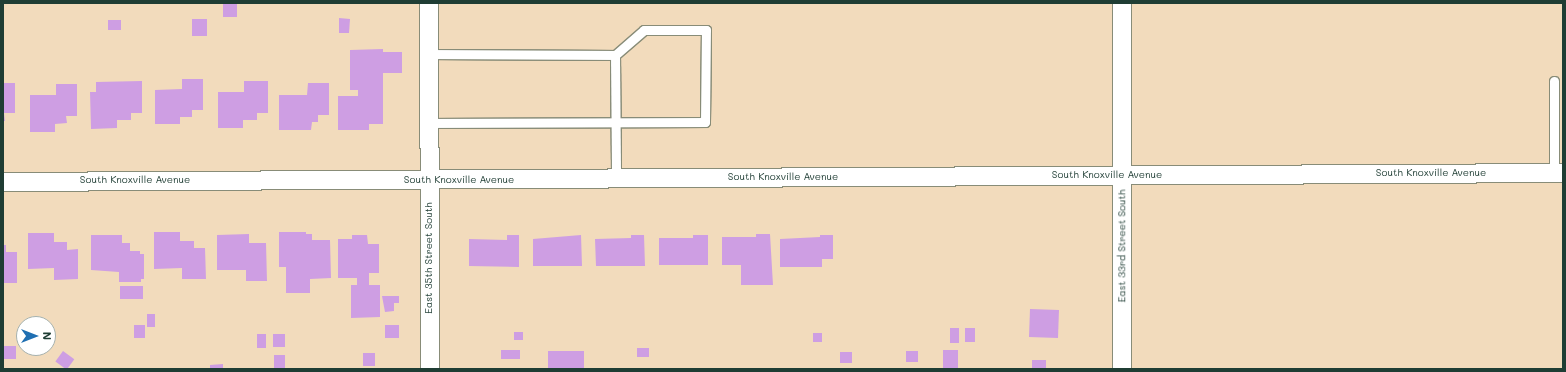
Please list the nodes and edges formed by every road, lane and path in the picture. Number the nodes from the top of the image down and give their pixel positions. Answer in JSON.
{"nodes":[{"id":1,"x":429,"y":3,"type":"edge"},
{"id":2,"x":1122,"y":3,"type":"edge"},
{"id":3,"x":429,"y":54,"type":"junction"},
{"id":4,"x":615,"y":55,"type":"junction"},
{"id":5,"x":1554,"y":81,"type":"dead end"},
{"id":6,"x":616,"y":122,"type":"junction"},
{"id":7,"x":429,"y":123,"type":"junction"},
{"id":8,"x":1559,"y":173,"type":"edge"},
{"id":9,"x":1122,"y":175,"type":"junction"},
{"id":10,"x":616,"y":179,"type":"junction"},
{"id":11,"x":429,"y":180,"type":"junction"},
{"id":12,"x":3,"y":182,"type":"edge"},
{"id":13,"x":430,"y":369,"type":"edge"},
{"id":14,"x":1122,"y":369,"type":"edge"}],
"edges":[{"from":1,"to":3,"type":"street","name":"East 35th Street South"},
{"from":2,"to":9,"type":"street","name":"East 33rd Street South"},
{"from":3,"to":4,"type":"lane"},
{"from":3,"to":7,"type":"street","name":"East 35th Street South"},
{"from":4,"to":6,"type":"lane"},
{"from":4,"to":6,"type":"lane"},
{"from":5,"to":8,"type":"lane"},
{"from":6,"to":7,"type":"lane"},
{"from":6,"to":10,"type":"lane"},
{"from":7,"to":11,"type":"street","name":"East 35th Street South"},
{"from":8,"to":9,"type":"street","name":"South Knoxville Avenue"},
{"from":9,"to":10,"type":"street","name":"South Knoxville Avenue"},
{"from":9,"to":14,"type":"street","name":"East 33rd Street South"},
{"from":10,"to":11,"type":"street","name":"South Knoxville Avenue"},
{"from":11,"to":12,"type":"street","name":"South Knoxville Avenue"},
{"from":11,"to":13,"type":"street","name":"East 35th Street South"}]}
